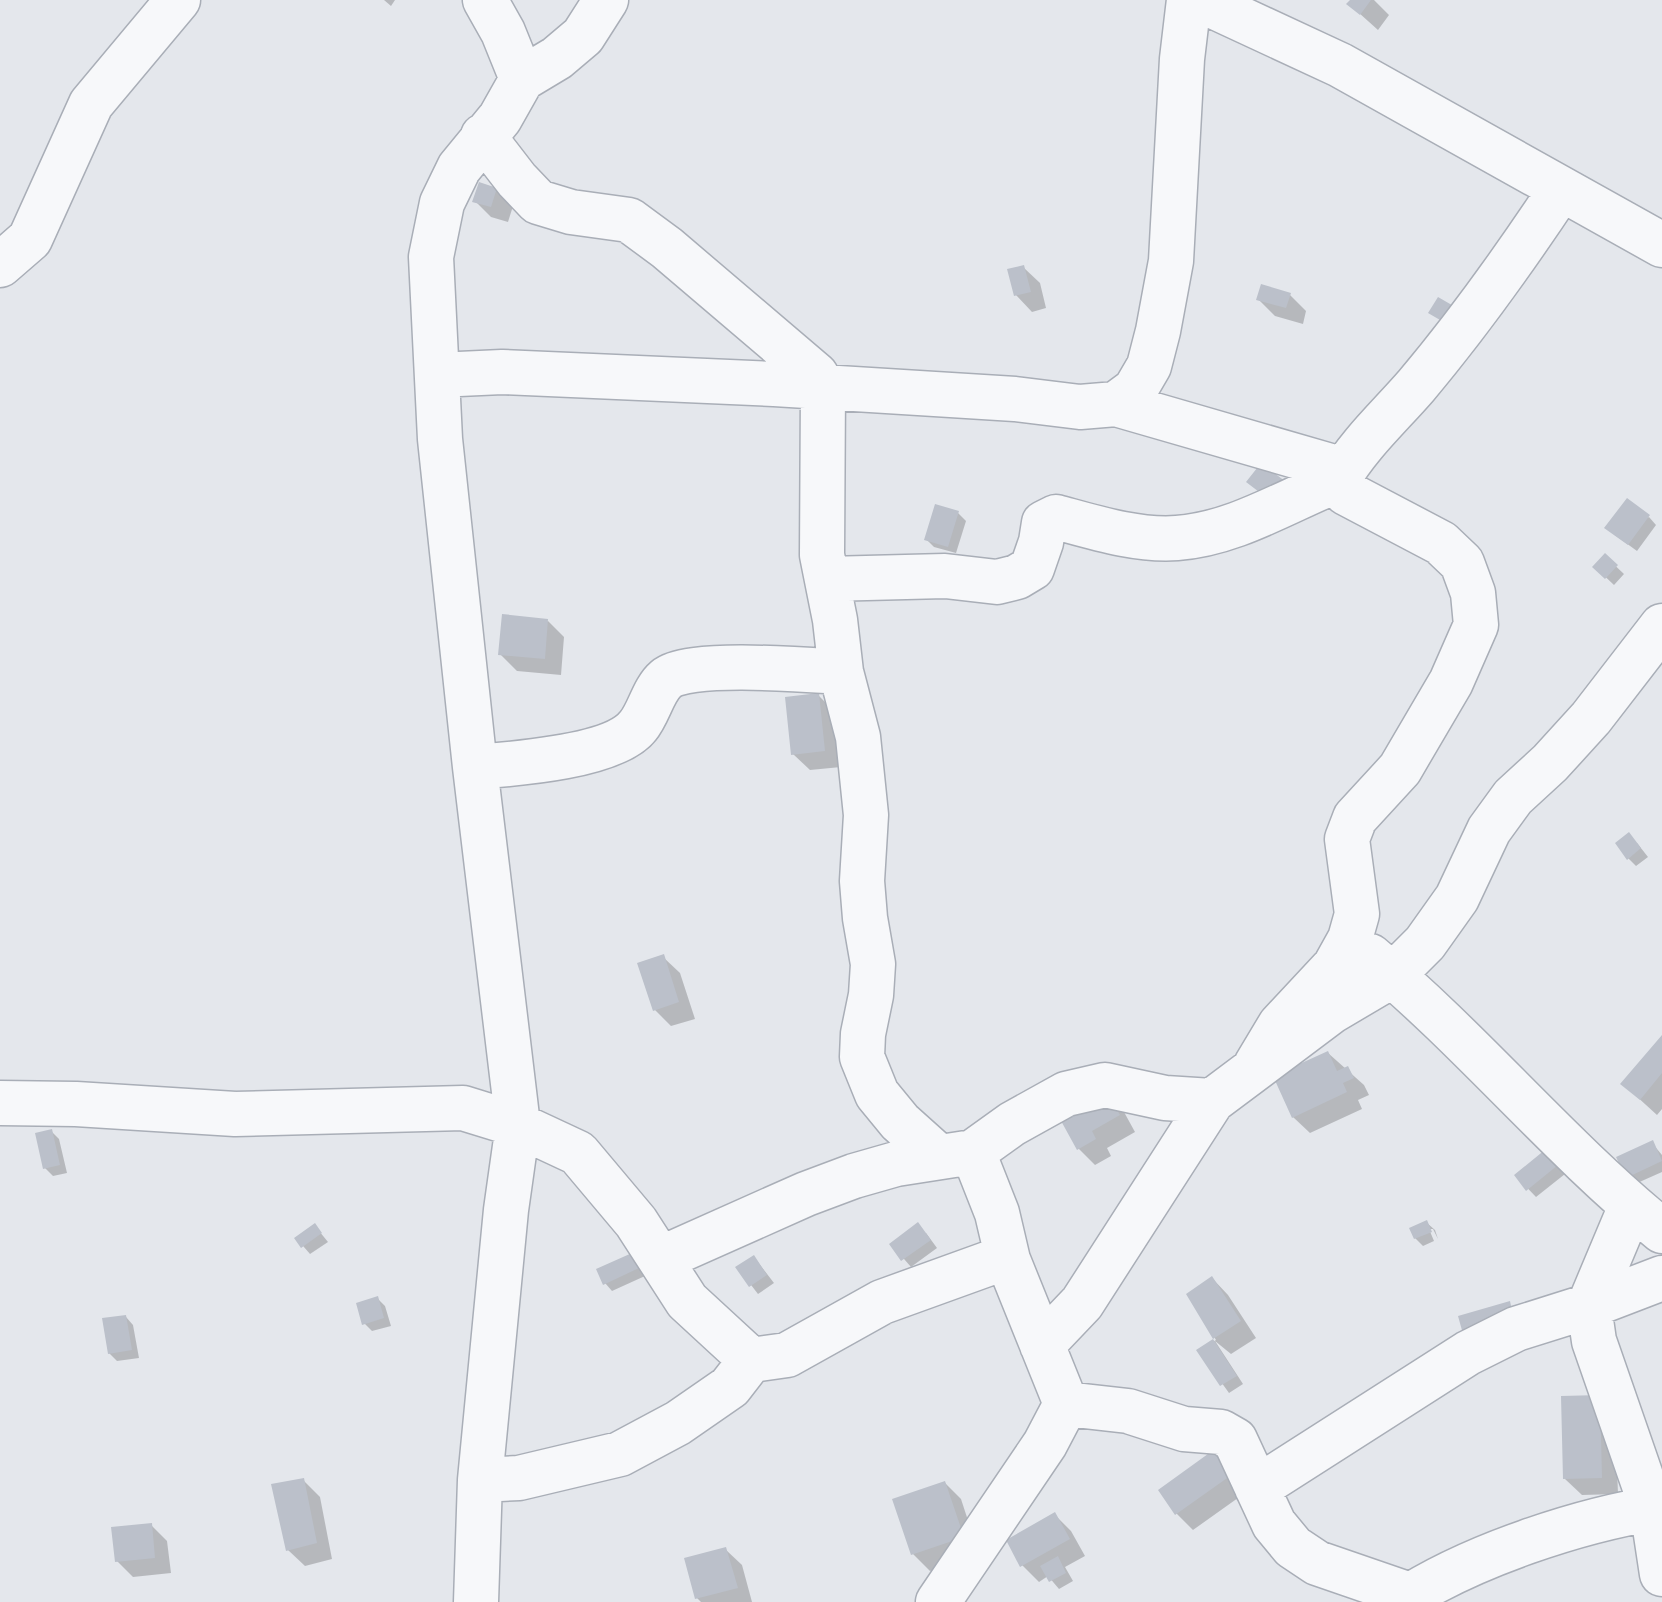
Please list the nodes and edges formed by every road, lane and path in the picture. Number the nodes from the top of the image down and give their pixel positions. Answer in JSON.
{"nodes":[{"id":1,"x":178,"y":0,"type":"edge"},
{"id":2,"x":485,"y":0,"type":"edge"},
{"id":3,"x":606,"y":0,"type":"edge"},
{"id":4,"x":1189,"y":0,"type":"edge"},
{"id":5,"x":1200,"y":0,"type":"edge"},
{"id":6,"x":522,"y":79,"type":"junction"},
{"id":7,"x":483,"y":136,"type":"junction"},
{"id":8,"x":1561,"y":189,"type":"junction"},
{"id":9,"x":1662,"y":245,"type":"edge"},
{"id":10,"x":0,"y":265,"type":"edge"},
{"id":11,"x":437,"y":375,"type":"junction"},
{"id":12,"x":823,"y":388,"type":"junction"},
{"id":13,"x":1116,"y":404,"type":"junction"},
{"id":14,"x":1341,"y":475,"type":"junction"},
{"id":15,"x":827,"y":579,"type":"junction"},
{"id":16,"x":1656,"y":648,"type":"edge"},
{"id":17,"x":841,"y":672,"type":"junction"},
{"id":18,"x":475,"y":767,"type":"junction"},
{"id":19,"x":1350,"y":939,"type":"junction"},
{"id":20,"x":1393,"y":975,"type":"junction"},
{"id":21,"x":1256,"y":1065,"type":"junction"},
{"id":22,"x":1212,"y":1101,"type":"junction"},
{"id":23,"x":0,"y":1103,"type":"edge"},
{"id":24,"x":518,"y":1125,"type":"junction"},
{"id":25,"x":956,"y":1155,"type":"junction"},
{"id":26,"x":1646,"y":1218,"type":"edge"},
{"id":27,"x":660,"y":1259,"type":"junction"},
{"id":28,"x":1008,"y":1260,"type":"junction"},
{"id":29,"x":1662,"y":1278,"type":"edge"},
{"id":30,"x":1589,"y":1306,"type":"junction"},
{"id":31,"x":1042,"y":1345,"type":"junction"},
{"id":32,"x":751,"y":1360,"type":"junction"},
{"id":33,"x":1066,"y":1404,"type":"junction"},
{"id":34,"x":480,"y":1480,"type":"junction"},
{"id":35,"x":1257,"y":1488,"type":"junction"},
{"id":36,"x":1657,"y":1508,"type":"edge"},
{"id":37,"x":1662,"y":1574,"type":"edge"},
{"id":38,"x":1426,"y":1593,"type":"edge"},
{"id":39,"x":476,"y":1602,"type":"edge"},
{"id":40,"x":938,"y":1602,"type":"edge"}],
"edges":[{"from":1,"to":10,"type":"street"},
{"from":2,"to":6,"type":"street"},
{"from":3,"to":6,"type":"street"},
{"from":4,"to":13,"type":"street"},
{"from":5,"to":8,"type":"street"},
{"from":6,"to":7,"type":"street"},
{"from":7,"to":11,"type":"street"},
{"from":7,"to":12,"type":"street"},
{"from":8,"to":9,"type":"street"},
{"from":8,"to":14,"type":"street"},
{"from":11,"to":12,"type":"street"},
{"from":11,"to":18,"type":"street"},
{"from":12,"to":13,"type":"street"},
{"from":12,"to":15,"type":"street"},
{"from":13,"to":14,"type":"street"},
{"from":14,"to":15,"type":"street"},
{"from":14,"to":19,"type":"street"},
{"from":15,"to":17,"type":"street"},
{"from":16,"to":20,"type":"street"},
{"from":17,"to":18,"type":"street"},
{"from":17,"to":25,"type":"street"},
{"from":18,"to":24,"type":"street"},
{"from":19,"to":20,"type":"street"},
{"from":19,"to":21,"type":"street"},
{"from":20,"to":21,"type":"street"},
{"from":20,"to":26,"type":"street"},
{"from":21,"to":22,"type":"street"},
{"from":22,"to":25,"type":"street"},
{"from":22,"to":31,"type":"street"},
{"from":23,"to":24,"type":"street"},
{"from":24,"to":27,"type":"street"},
{"from":24,"to":34,"type":"street"},
{"from":25,"to":27,"type":"street"},
{"from":25,"to":28,"type":"street"},
{"from":26,"to":30,"type":"street"},
{"from":27,"to":32,"type":"street"},
{"from":28,"to":31,"type":"street"},
{"from":28,"to":32,"type":"street"},
{"from":29,"to":30,"type":"street"},
{"from":30,"to":35,"type":"street"},
{"from":30,"to":36,"type":"street"},
{"from":31,"to":33,"type":"street"},
{"from":32,"to":34,"type":"street"},
{"from":33,"to":35,"type":"street"},
{"from":33,"to":40,"type":"street"},
{"from":34,"to":39,"type":"street"},
{"from":35,"to":38,"type":"street"},
{"from":36,"to":37,"type":"street"},
{"from":36,"to":38,"type":"street"}]}
